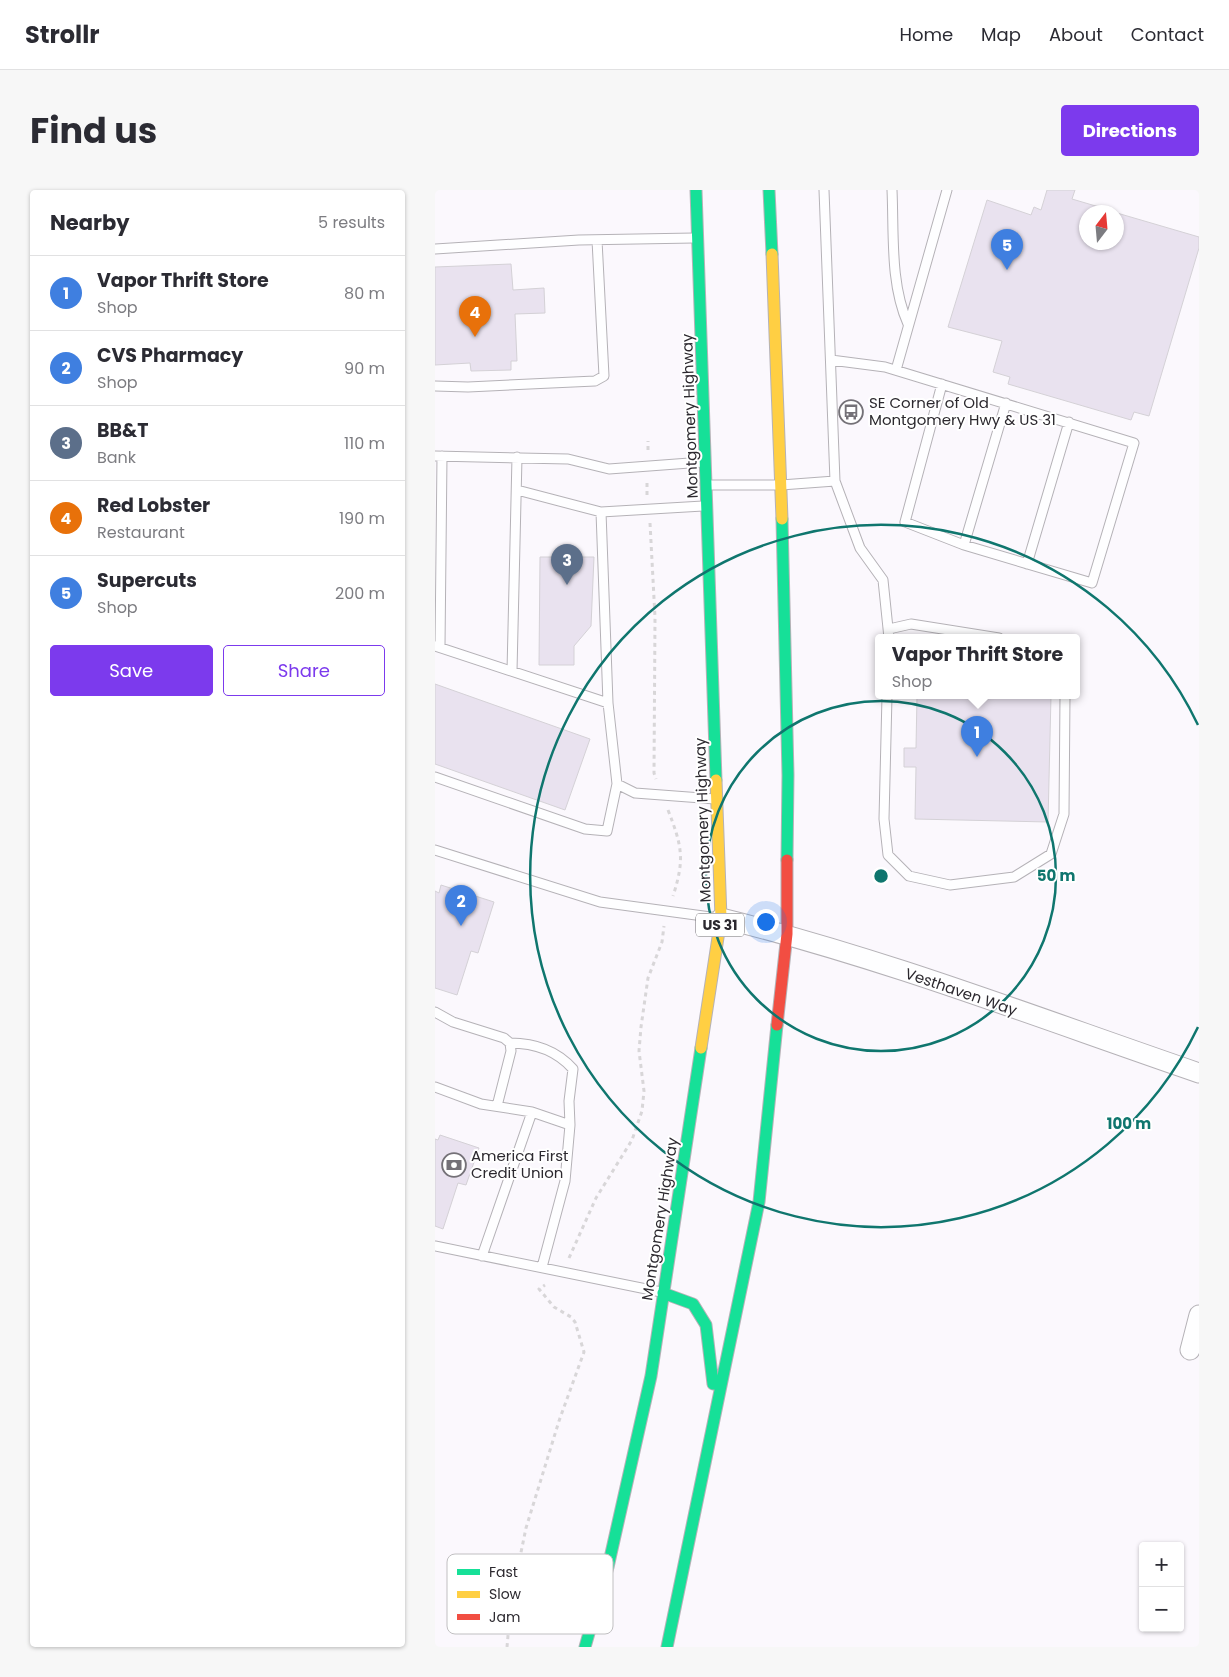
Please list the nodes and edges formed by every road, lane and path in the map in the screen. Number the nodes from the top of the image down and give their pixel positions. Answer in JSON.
{"nodes":[{"id":1,"x":696,"y":190,"type":"edge"},
{"id":2,"x":769,"y":190,"type":"edge"},
{"id":3,"x":824,"y":190,"type":"edge"},
{"id":4,"x":892,"y":190,"type":"edge"},
{"id":5,"x":947,"y":190,"type":"edge"},
{"id":6,"x":698,"y":238,"type":"junction"},
{"id":7,"x":597,"y":240,"type":"junction"},
{"id":8,"x":435,"y":249,"type":"edge"},
{"id":9,"x":909,"y":324,"type":"junction"},
{"id":10,"x":831,"y":360,"type":"junction"},
{"id":11,"x":896,"y":370,"type":"junction"},
{"id":12,"x":942,"y":384,"type":"junction"},
{"id":13,"x":435,"y":386,"type":"edge"},
{"id":14,"x":1006,"y":403,"type":"junction"},
{"id":15,"x":1069,"y":422,"type":"junction"},
{"id":16,"x":648,"y":441,"type":"dead end"},
{"id":17,"x":439,"y":456,"type":"edge"},
{"id":18,"x":517,"y":456,"type":"junction"},
{"id":19,"x":706,"y":462,"type":"junction"},
{"id":20,"x":647,"y":467,"type":"junction"},
{"id":21,"x":835,"y":481,"type":"junction"},
{"id":22,"x":707,"y":485,"type":"junction"},
{"id":23,"x":781,"y":485,"type":"junction"},
{"id":24,"x":517,"y":490,"type":"junction"},
{"id":25,"x":708,"y":505,"type":"junction"},
{"id":26,"x":438,"y":508,"type":"edge"},
{"id":27,"x":647,"y":509,"type":"junction"},
{"id":28,"x":601,"y":512,"type":"junction"},
{"id":29,"x":964,"y":545,"type":"junction"},
{"id":30,"x":1027,"y":564,"type":"junction"},
{"id":31,"x":889,"y":634,"type":"edge"},
{"id":32,"x":974,"y":634,"type":"edge"},
{"id":33,"x":438,"y":646,"type":"edge"},
{"id":34,"x":512,"y":671,"type":"junction"},
{"id":35,"x":887,"y":699,"type":"edge"},
{"id":36,"x":1065,"y":699,"type":"edge"},
{"id":37,"x":608,"y":703,"type":"junction"},
{"id":38,"x":435,"y":777,"type":"edge"},
{"id":39,"x":617,"y":784,"type":"junction"},
{"id":40,"x":662,"y":795,"type":"junction"},
{"id":41,"x":717,"y":799,"type":"junction"},
{"id":42,"x":435,"y":850,"type":"edge"},
{"id":43,"x":669,"y":911,"type":"junction"},
{"id":44,"x":721,"y":918,"type":"junction"},
{"id":45,"x":787,"y":934,"type":"junction"},
{"id":46,"x":435,"y":1012,"type":"edge"},
{"id":47,"x":435,"y":1019,"type":"edge"},
{"id":48,"x":458,"y":1023,"type":"junction"},
{"id":49,"x":510,"y":1044,"type":"junction"},
{"id":50,"x":1199,"y":1073,"type":"edge"},
{"id":51,"x":435,"y":1087,"type":"edge"},
{"id":52,"x":497,"y":1106,"type":"junction"},
{"id":53,"x":532,"y":1112,"type":"junction"},
{"id":54,"x":570,"y":1125,"type":"junction"},
{"id":55,"x":435,"y":1246,"type":"edge"},
{"id":56,"x":482,"y":1256,"type":"junction"},
{"id":57,"x":542,"y":1267,"type":"junction"},
{"id":58,"x":560,"y":1271,"type":"junction"},
{"id":59,"x":663,"y":1293,"type":"junction"},
{"id":60,"x":1199,"y":1315,"type":"edge"},
{"id":61,"x":1191,"y":1350,"type":"dead end"},
{"id":62,"x":716,"y":1408,"type":"junction"},
{"id":63,"x":521,"y":1554,"type":"edge"},
{"id":64,"x":611,"y":1554,"type":"edge"},
{"id":65,"x":508,"y":1634,"type":"edge"},
{"id":66,"x":589,"y":1634,"type":"edge"},
{"id":67,"x":507,"y":1647,"type":"edge"},
{"id":68,"x":585,"y":1647,"type":"edge"},
{"id":69,"x":667,"y":1647,"type":"edge"}],
"edges":[{"from":1,"to":6,"type":"main road","name":"Montgomery Highway","number":"US 31"},
{"from":2,"to":23,"type":"main road"},
{"from":3,"to":10,"type":"lane"},
{"from":4,"to":9,"type":"lane"},
{"from":5,"to":9,"type":"lane"},
{"from":6,"to":7,"type":"lane"},
{"from":6,"to":19,"type":"main road","name":"Montgomery Highway","number":"US 31"},
{"from":7,"to":8,"type":"lane"},
{"from":7,"to":13,"type":"lane"},
{"from":9,"to":11,"type":"lane"},
{"from":10,"to":11,"type":"lane"},
{"from":10,"to":21,"type":"lane"},
{"from":11,"to":12,"type":"lane"},
{"from":12,"to":14,"type":"lane"},
{"from":12,"to":29,"type":"lane"},
{"from":14,"to":15,"type":"lane"},
{"from":14,"to":29,"type":"lane"},
{"from":15,"to":30,"type":"lane"},
{"from":15,"to":30,"type":"lane"},
{"from":16,"to":20,"type":"path"},
{"from":17,"to":18,"type":"lane"},
{"from":17,"to":26,"type":"lane"},
{"from":18,"to":20,"type":"lane"},
{"from":18,"to":24,"type":"lane"},
{"from":19,"to":20,"type":"lane"},
{"from":19,"to":22,"type":"main road","name":"Montgomery Highway","number":"US 31"},
{"from":20,"to":27,"type":"path"},
{"from":21,"to":23,"type":"lane"},
{"from":21,"to":31,"type":"lane"},
{"from":22,"to":23,"type":"lane"},
{"from":22,"to":25,"type":"main road","name":"Montgomery Highway","number":"US 31"},
{"from":23,"to":45,"type":"main road"},
{"from":24,"to":28,"type":"lane"},
{"from":24,"to":34,"type":"lane"},
{"from":25,"to":27,"type":"lane"},
{"from":25,"to":41,"type":"main road","name":"Montgomery Highway","number":"US 31"},
{"from":26,"to":33,"type":"lane"},
{"from":27,"to":28,"type":"lane"},
{"from":27,"to":40,"type":"path"},
{"from":28,"to":37,"type":"lane"},
{"from":29,"to":30,"type":"lane"},
{"from":31,"to":32,"type":"lane"},
{"from":33,"to":34,"type":"lane"},
{"from":34,"to":37,"type":"lane"},
{"from":35,"to":36,"type":"lane"},
{"from":37,"to":39,"type":"lane"},
{"from":38,"to":39,"type":"lane"},
{"from":39,"to":40,"type":"lane"},
{"from":40,"to":41,"type":"lane"},
{"from":40,"to":43,"type":"path"},
{"from":41,"to":44,"type":"main road","name":"Montgomery Highway","number":"US 31"},
{"from":42,"to":43,"type":"lane"},
{"from":43,"to":44,"type":"lane"},
{"from":43,"to":58,"type":"path"},
{"from":44,"to":45,"type":"street","name":"Vesthaven Way"},
{"from":44,"to":59,"type":"main road","name":"Montgomery Highway","number":"US 31"},
{"from":45,"to":50,"type":"street","name":"Vesthaven Way"},
{"from":45,"to":62,"type":"main road"},
{"from":46,"to":48,"type":"lane"},
{"from":47,"to":48,"type":"lane"},
{"from":48,"to":49,"type":"lane"},
{"from":49,"to":52,"type":"lane"},
{"from":49,"to":54,"type":"lane"},
{"from":51,"to":52,"type":"lane"},
{"from":52,"to":53,"type":"lane"},
{"from":53,"to":54,"type":"lane"},
{"from":53,"to":56,"type":"lane"},
{"from":54,"to":57,"type":"lane"},
{"from":55,"to":56,"type":"lane"},
{"from":56,"to":57,"type":"lane"},
{"from":57,"to":58,"type":"lane"},
{"from":58,"to":59,"type":"lane"},
{"from":58,"to":63,"type":"path"},
{"from":59,"to":62,"type":"main road"},
{"from":59,"to":64,"type":"main road","name":"Montgomery Highway","number":"US 31"},
{"from":60,"to":61,"type":"street"},
{"from":62,"to":69,"type":"main road"},
{"from":65,"to":67,"type":"path"},
{"from":66,"to":68,"type":"main road","name":"Montgomery Highway","number":"US 31"}]}
